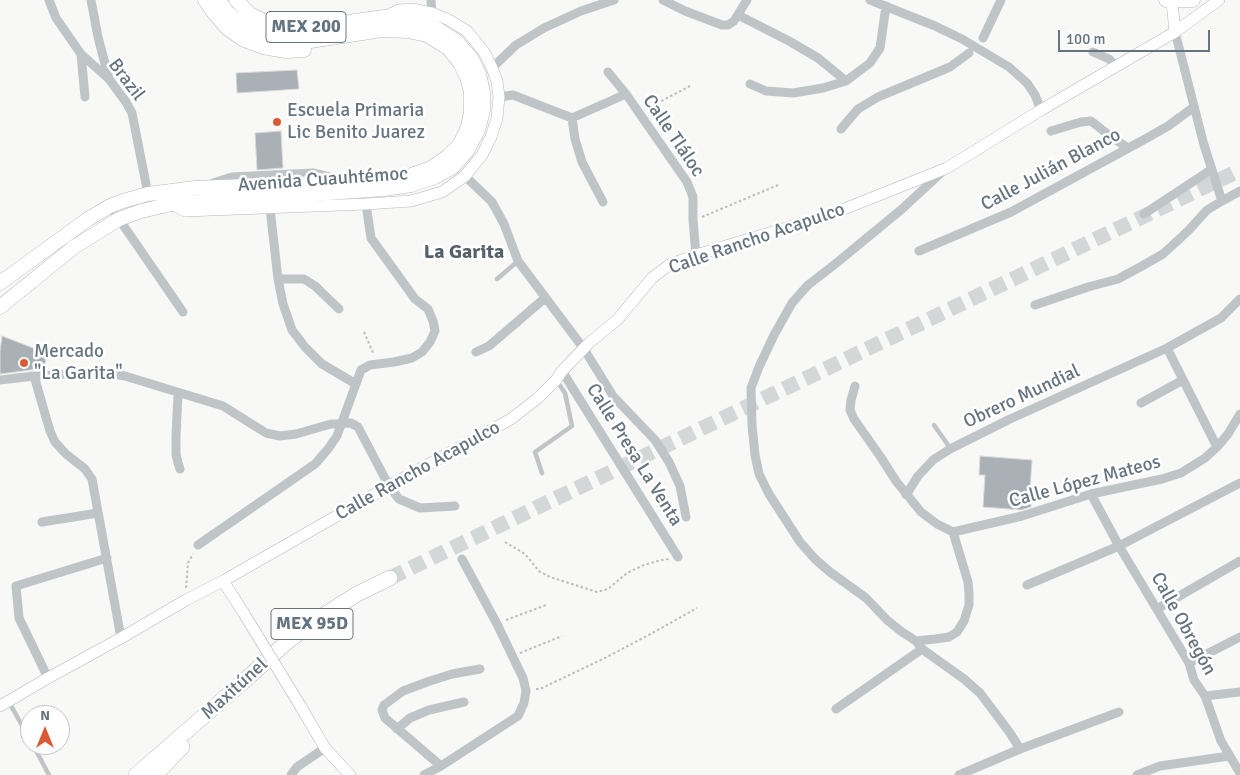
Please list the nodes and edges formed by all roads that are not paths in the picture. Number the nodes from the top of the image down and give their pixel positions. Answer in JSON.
{"nodes":[{"id":1,"x":49,"y":0,"type":"edge"},
{"id":2,"x":91,"y":0,"type":"edge"},
{"id":3,"x":205,"y":0,"type":"edge"},
{"id":4,"x":219,"y":0,"type":"edge"},
{"id":5,"x":236,"y":0,"type":"edge"},
{"id":6,"x":431,"y":0,"type":"edge"},
{"id":7,"x":614,"y":0,"type":"edge"},
{"id":8,"x":663,"y":0,"type":"edge"},
{"id":9,"x":747,"y":0,"type":"edge"},
{"id":10,"x":870,"y":0,"type":"edge"},
{"id":11,"x":1001,"y":0,"type":"edge"},
{"id":12,"x":1169,"y":0,"type":"edge"},
{"id":13,"x":1193,"y":0,"type":"edge"},
{"id":14,"x":1219,"y":0,"type":"edge"},
{"id":15,"x":886,"y":6,"type":"junction"},
{"id":16,"x":432,"y":13,"type":"junction"},
{"id":17,"x":738,"y":15,"type":"junction"},
{"id":18,"x":384,"y":17,"type":"junction"},
{"id":19,"x":1175,"y":32,"type":"junction"},
{"id":20,"x":342,"y":35,"type":"junction"},
{"id":21,"x":982,"y":38,"type":"dead end"},
{"id":22,"x":1093,"y":52,"type":"dead end"},
{"id":23,"x":969,"y":53,"type":"dead end"},
{"id":24,"x":81,"y":54,"type":"junction"},
{"id":25,"x":1116,"y":66,"type":"junction"},
{"id":26,"x":492,"y":68,"type":"junction"},
{"id":27,"x":608,"y":72,"type":"dead end"},
{"id":28,"x":109,"y":79,"type":"junction"},
{"id":29,"x":846,"y":81,"type":"junction"},
{"id":30,"x":750,"y":84,"type":"dead end"},
{"id":31,"x":626,"y":94,"type":"junction"},
{"id":32,"x":85,"y":97,"type":"dead end"},
{"id":33,"x":499,"y":97,"type":"junction"},
{"id":34,"x":1194,"y":107,"type":"junction"},
{"id":35,"x":1041,"y":110,"type":"junction"},
{"id":36,"x":572,"y":118,"type":"junction"},
{"id":37,"x":841,"y":129,"type":"dead end"},
{"id":38,"x":1052,"y":132,"type":"dead end"},
{"id":39,"x":1128,"y":148,"type":"junction"},
{"id":40,"x":947,"y":168,"type":"junction"},
{"id":41,"x":1212,"y":169,"type":"junction"},
{"id":42,"x":465,"y":176,"type":"junction"},
{"id":43,"x":1240,"y":191,"type":"edge"},
{"id":44,"x":148,"y":194,"type":"junction"},
{"id":45,"x":1222,"y":201,"type":"junction"},
{"id":46,"x":603,"y":202,"type":"dead end"},
{"id":47,"x":171,"y":204,"type":"junction"},
{"id":48,"x":366,"y":204,"type":"junction"},
{"id":49,"x":110,"y":206,"type":"junction"},
{"id":50,"x":270,"y":208,"type":"junction"},
{"id":51,"x":1144,"y":214,"type":"dead end"},
{"id":52,"x":118,"y":219,"type":"junction"},
{"id":53,"x":919,"y":251,"type":"dead end"},
{"id":54,"x":696,"y":255,"type":"junction"},
{"id":55,"x":518,"y":261,"type":"junction"},
{"id":56,"x":278,"y":279,"type":"junction"},
{"id":57,"x":496,"y":280,"type":"dead end"},
{"id":58,"x":0,"y":283,"type":"edge"},
{"id":59,"x":545,"y":298,"type":"junction"},
{"id":60,"x":1240,"y":299,"type":"edge"},
{"id":61,"x":1035,"y":305,"type":"dead end"},
{"id":62,"x":0,"y":307,"type":"edge"},
{"id":63,"x":339,"y":310,"type":"dead end"},
{"id":64,"x":183,"y":312,"type":"dead end"},
{"id":65,"x":1167,"y":348,"type":"junction"},
{"id":66,"x":584,"y":349,"type":"junction"},
{"id":67,"x":476,"y":352,"type":"dead end"},
{"id":68,"x":559,"y":375,"type":"junction"},
{"id":69,"x":34,"y":376,"type":"junction"},
{"id":70,"x":0,"y":380,"type":"edge"},
{"id":71,"x":1183,"y":380,"type":"junction"},
{"id":72,"x":356,"y":384,"type":"junction"},
{"id":73,"x":855,"y":386,"type":"dead end"},
{"id":74,"x":178,"y":393,"type":"junction"},
{"id":75,"x":1141,"y":403,"type":"dead end"},
{"id":76,"x":1240,"y":414,"type":"edge"},
{"id":77,"x":341,"y":423,"type":"junction"},
{"id":78,"x":934,"y":425,"type":"dead end"},
{"id":79,"x":1217,"y":447,"type":"junction"},
{"id":80,"x":950,"y":448,"type":"junction"},
{"id":81,"x":180,"y":469,"type":"dead end"},
{"id":82,"x":542,"y":473,"type":"dead end"},
{"id":83,"x":1240,"y":483,"type":"edge"},
{"id":84,"x":389,"y":486,"type":"junction"},
{"id":85,"x":1091,"y":494,"type":"junction"},
{"id":86,"x":906,"y":495,"type":"junction"},
{"id":87,"x":455,"y":506,"type":"dead end"},
{"id":88,"x":98,"y":513,"type":"junction"},
{"id":89,"x":686,"y":517,"type":"dead end"},
{"id":90,"x":42,"y":522,"type":"dead end"},
{"id":91,"x":953,"y":532,"type":"junction"},
{"id":92,"x":198,"y":545,"type":"road end"},
{"id":93,"x":1118,"y":546,"type":"junction"},
{"id":94,"x":107,"y":558,"type":"junction"},
{"id":95,"x":678,"y":558,"type":"road end"},
{"id":96,"x":462,"y":560,"type":"dead end"},
{"id":97,"x":1240,"y":561,"type":"edge"},
{"id":98,"x":390,"y":578,"type":"tunnel mouth"},
{"id":99,"x":223,"y":580,"type":"junction"},
{"id":100,"x":1027,"y":585,"type":"dead end"},
{"id":101,"x":1156,"y":608,"type":"junction"},
{"id":102,"x":1240,"y":637,"type":"edge"},
{"id":103,"x":121,"y":638,"type":"junction"},
{"id":104,"x":916,"y":640,"type":"junction"},
{"id":105,"x":922,"y":649,"type":"junction"},
{"id":106,"x":1189,"y":663,"type":"junction"},
{"id":107,"x":480,"y":669,"type":"dead end"},
{"id":108,"x":48,"y":678,"type":"junction"},
{"id":109,"x":243,"y":682,"type":"junction"},
{"id":110,"x":1240,"y":692,"type":"edge"},
{"id":111,"x":1205,"y":696,"type":"junction"},
{"id":112,"x":464,"y":702,"type":"dead end"},
{"id":113,"x":4,"y":703,"type":"edge"},
{"id":114,"x":836,"y":709,"type":"dead end"},
{"id":115,"x":1118,"y":712,"type":"dead end"},
{"id":116,"x":20,"y":726,"type":"edge"},
{"id":117,"x":397,"y":729,"type":"junction"},
{"id":118,"x":325,"y":748,"type":"junction"},
{"id":119,"x":1020,"y":749,"type":"junction"},
{"id":120,"x":38,"y":755,"type":"edge"},
{"id":121,"x":1229,"y":756,"type":"junction"},
{"id":122,"x":1237,"y":764,"type":"edge"},
{"id":123,"x":441,"y":766,"type":"junction"},
{"id":124,"x":1161,"y":771,"type":"edge"},
{"id":125,"x":1240,"y":773,"type":"edge"},
{"id":126,"x":49,"y":775,"type":"edge"},
{"id":127,"x":136,"y":775,"type":"edge"},
{"id":128,"x":155,"y":775,"type":"edge"},
{"id":129,"x":291,"y":775,"type":"edge"},
{"id":130,"x":350,"y":775,"type":"edge"},
{"id":131,"x":424,"y":775,"type":"edge"},
{"id":132,"x":959,"y":775,"type":"edge"},
{"id":133,"x":1137,"y":775,"type":"edge"}],
"edges":[{"from":1,"to":24,"type":"street","name":"Brazil"},
{"from":2,"to":28,"type":"street"},
{"from":3,"to":20,"type":"main road"},
{"from":4,"to":20,"type":"main road","name":"Avenida Cuauhtémoc","number":"MEX 200"},
{"from":5,"to":18,"type":"main road","name":"Avenida Cuauhtémoc","number":"MEX 200"},
{"from":6,"to":16,"type":"street"},
{"from":7,"to":26,"type":"street"},
{"from":8,"to":17,"type":"street"},
{"from":9,"to":17,"type":"street"},
{"from":10,"to":15,"type":"street"},
{"from":11,"to":21,"type":"street"},
{"from":12,"to":13,"type":"main road"},
{"from":12,"to":19,"type":"main road"},
{"from":14,"to":19,"type":"main road","name":"Calle Rancho Acapulco"},
{"from":15,"to":29,"type":"street"},
{"from":15,"to":35,"type":"street"},
{"from":16,"to":18,"type":"main road","name":"Avenida Cuauhtémoc"},
{"from":16,"to":26,"type":"main road","name":"Avenida Cuauhtémoc"},
{"from":17,"to":29,"type":"street"},
{"from":18,"to":47,"type":"main road","name":"Avenida Cuauhtémoc"},
{"from":19,"to":25,"type":"main road","name":"Calle Rancho Acapulco"},
{"from":19,"to":34,"type":"street"},
{"from":20,"to":44,"type":"main road","name":"Avenida Cuauhtémoc"},
{"from":22,"to":25,"type":"street"},
{"from":23,"to":37,"type":"street"},
{"from":24,"to":28,"type":"street","name":"Brazil"},
{"from":24,"to":32,"type":"street"},
{"from":25,"to":35,"type":"main road","name":"Calle Rancho Acapulco"},
{"from":26,"to":33,"type":"main road","name":"Avenida Cuauhtémoc"},
{"from":27,"to":31,"type":"street","name":"Calle Tláloc"},
{"from":28,"to":44,"type":"street","name":"Brazil"},
{"from":29,"to":30,"type":"street"},
{"from":31,"to":36,"type":"street","name":"Calle Tláloc"},
{"from":31,"to":54,"type":"street","name":"Calle Tláloc"},
{"from":33,"to":36,"type":"street"},
{"from":33,"to":42,"type":"main road","name":"Avenida Cuauhtémoc"},
{"from":34,"to":39,"type":"street","name":"Calle Julián Blanco"},
{"from":34,"to":41,"type":"street"},
{"from":35,"to":40,"type":"main road","name":"Calle Rancho Acapulco"},
{"from":36,"to":46,"type":"street"},
{"from":38,"to":39,"type":"street"},
{"from":39,"to":53,"type":"street","name":"Calle Julián Blanco"},
{"from":40,"to":54,"type":"main road","name":"Calle Rancho Acapulco"},
{"from":40,"to":104,"type":"street"},
{"from":41,"to":45,"type":"street"},
{"from":41,"to":51,"type":"street"},
{"from":42,"to":48,"type":"main road","name":"Avenida Cuauhtémoc"},
{"from":42,"to":55,"type":"street"},
{"from":43,"to":45,"type":"street"},
{"from":44,"to":49,"type":"main road","name":"Avenida Cuauhtémoc"},
{"from":45,"to":61,"type":"street"},
{"from":47,"to":50,"type":"main road","name":"Avenida Cuauhtémoc"},
{"from":47,"to":52,"type":"main road","name":"Avenida Cuauhtémoc"},
{"from":48,"to":50,"type":"main road","name":"Avenida Cuauhtémoc"},
{"from":48,"to":72,"type":"street"},
{"from":49,"to":52,"type":"street"},
{"from":49,"to":58,"type":"main road","name":"Avenida Cuauhtémoc"},
{"from":50,"to":56,"type":"street"},
{"from":52,"to":62,"type":"main road","name":"Avenida Cuauhtémoc"},
{"from":52,"to":64,"type":"street"},
{"from":54,"to":66,"type":"main road","name":"Calle Rancho Acapulco"},
{"from":55,"to":57,"type":"lane"},
{"from":55,"to":59,"type":"street"},
{"from":56,"to":63,"type":"street"},
{"from":56,"to":72,"type":"street"},
{"from":59,"to":66,"type":"street"},
{"from":59,"to":67,"type":"street"},
{"from":60,"to":65,"type":"street","name":"Obrero Mundial"},
{"from":65,"to":71,"type":"street"},
{"from":65,"to":80,"type":"street","name":"Obrero Mundial"},
{"from":66,"to":68,"type":"main road","name":"Calle Rancho Acapulco"},
{"from":66,"to":89,"type":"street"},
{"from":68,"to":82,"type":"lane"},
{"from":68,"to":84,"type":"main road","name":"Calle Rancho Acapulco"},
{"from":68,"to":95,"type":"street","name":"Calle Presa La Venta"},
{"from":69,"to":70,"type":"street"},
{"from":69,"to":74,"type":"street"},
{"from":69,"to":88,"type":"street"},
{"from":71,"to":75,"type":"street"},
{"from":71,"to":79,"type":"street"},
{"from":72,"to":77,"type":"street"},
{"from":73,"to":86,"type":"street"},
{"from":74,"to":77,"type":"street"},
{"from":74,"to":81,"type":"street"},
{"from":76,"to":79,"type":"street","name":"Calle López Mateos"},
{"from":77,"to":84,"type":"street"},
{"from":77,"to":92,"type":"street"},
{"from":78,"to":80,"type":"lane"},
{"from":79,"to":85,"type":"street","name":"Calle López Mateos"},
{"from":80,"to":86,"type":"street","name":"Obrero Mundial"},
{"from":83,"to":93,"type":"street"},
{"from":84,"to":87,"type":"street"},
{"from":84,"to":99,"type":"main road","name":"Calle Rancho Acapulco"},
{"from":85,"to":91,"type":"street","name":"Calle López Mateos"},
{"from":85,"to":93,"type":"street","name":"Calle Obregón"},
{"from":86,"to":91,"type":"street"},
{"from":88,"to":90,"type":"street"},
{"from":88,"to":94,"type":"street"},
{"from":91,"to":104,"type":"street"},
{"from":93,"to":100,"type":"street"},
{"from":93,"to":101,"type":"street","name":"Calle Obregón"},
{"from":94,"to":103,"type":"street"},
{"from":94,"to":108,"type":"street"},
{"from":96,"to":123,"type":"street"},
{"from":97,"to":101,"type":"street"},
{"from":98,"to":109,"type":"highway","name":"Maxitúnel","number":"MEX 95D"},
{"from":99,"to":103,"type":"main road","name":"Calle Rancho Acapulco"},
{"from":99,"to":118,"type":"main road","bridge":true},
{"from":101,"to":106,"type":"street","name":"Calle Obregón"},
{"from":102,"to":106,"type":"street"},
{"from":103,"to":108,"type":"main road","name":"Calle Rancho Acapulco"},
{"from":104,"to":105,"type":"street"},
{"from":105,"to":114,"type":"street"},
{"from":105,"to":119,"type":"street"},
{"from":106,"to":111,"type":"street","name":"Calle Obregón"},
{"from":107,"to":117,"type":"street"},
{"from":108,"to":113,"type":"main road","name":"Calle Rancho Acapulco"},
{"from":109,"to":127,"type":"highway","name":"Maxitúnel","number":"MEX 95D"},
{"from":109,"to":128,"type":"highway","number":"MEX 95D"},
{"from":110,"to":111,"type":"street"},
{"from":111,"to":121,"type":"street","name":"Calle Obregón"},
{"from":112,"to":117,"type":"street"},
{"from":113,"to":116,"type":"lane"},
{"from":115,"to":119,"type":"street"},
{"from":117,"to":123,"type":"street"},
{"from":118,"to":129,"type":"street"},
{"from":118,"to":130,"type":"main road"},
{"from":119,"to":132,"type":"street"},
{"from":120,"to":126,"type":"lane"},
{"from":121,"to":122,"type":"street","name":"Calle Obregón"},
{"from":121,"to":124,"type":"street"},
{"from":122,"to":125,"type":"street","name":"Calle Obregón"},
{"from":123,"to":131,"type":"street"},
{"from":124,"to":133,"type":"street"}]}
